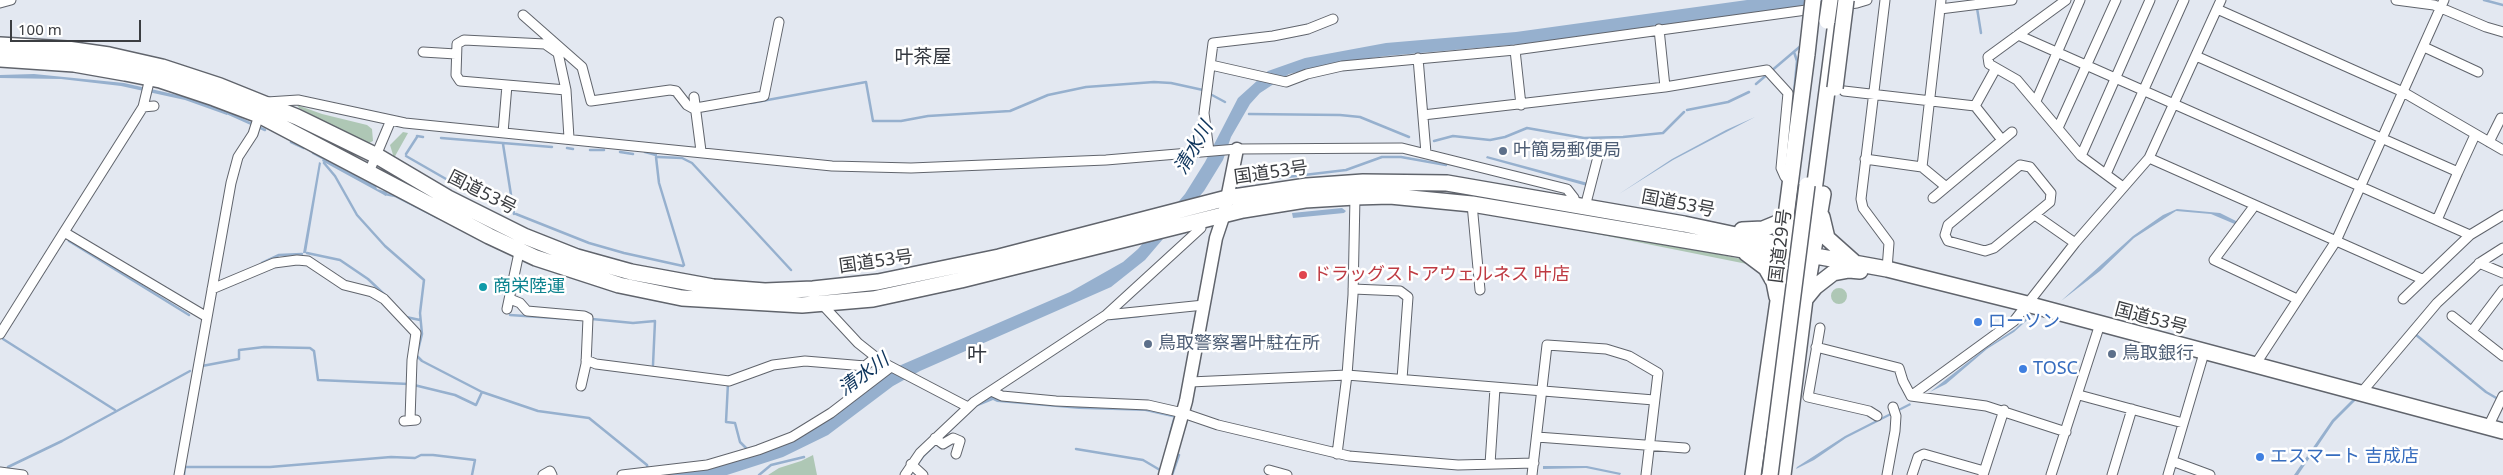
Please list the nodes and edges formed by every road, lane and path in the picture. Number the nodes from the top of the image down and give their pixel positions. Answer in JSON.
{"nodes":[{"id":1,"x":11,"y":0,"type":"edge"},
{"id":2,"x":1813,"y":0,"type":"edge"},
{"id":3,"x":1829,"y":0,"type":"edge"},
{"id":4,"x":1837,"y":0,"type":"edge"},
{"id":5,"x":1846,"y":0,"type":"edge"},
{"id":6,"x":1867,"y":0,"type":"edge"},
{"id":7,"x":1886,"y":0,"type":"edge"},
{"id":8,"x":2012,"y":0,"type":"edge"},
{"id":9,"x":2066,"y":0,"type":"edge"},
{"id":10,"x":2080,"y":0,"type":"edge"},
{"id":11,"x":2116,"y":0,"type":"edge"},
{"id":12,"x":2150,"y":0,"type":"edge"},
{"id":13,"x":2184,"y":0,"type":"edge"},
{"id":14,"x":2221,"y":0,"type":"edge"},
{"id":15,"x":2396,"y":0,"type":"edge"},
{"id":16,"x":0,"y":3,"type":"edge"},
{"id":17,"x":2442,"y":4,"type":"edge"},
{"id":18,"x":1940,"y":5,"type":"edge"},
{"id":19,"x":2217,"y":9,"type":"junction"},
{"id":20,"x":523,"y":15,"type":"dead end"},
{"id":21,"x":1333,"y":19,"type":"dead end"},
{"id":22,"x":779,"y":22,"type":"dead end"},
{"id":23,"x":1831,"y":22,"type":"junction"},
{"id":24,"x":1658,"y":29,"type":"junction"},
{"id":25,"x":2503,"y":32,"type":"edge"},
{"id":26,"x":2018,"y":35,"type":"junction"},
{"id":27,"x":0,"y":45,"type":"edge"},
{"id":28,"x":2424,"y":47,"type":"junction"},
{"id":29,"x":1515,"y":50,"type":"junction"},
{"id":30,"x":423,"y":52,"type":"dead end"},
{"id":31,"x":2057,"y":53,"type":"junction"},
{"id":32,"x":456,"y":54,"type":"junction"},
{"id":33,"x":2196,"y":56,"type":"junction"},
{"id":34,"x":1418,"y":58,"type":"junction"},
{"id":35,"x":0,"y":59,"type":"edge"},
{"id":36,"x":1211,"y":65,"type":"junction"},
{"id":37,"x":2086,"y":65,"type":"junction"},
{"id":38,"x":1996,"y":68,"type":"junction"},
{"id":39,"x":2478,"y":72,"type":"dead end"},
{"id":40,"x":150,"y":78,"type":"junction"},
{"id":41,"x":2115,"y":78,"type":"junction"},
{"id":42,"x":507,"y":85,"type":"junction"},
{"id":43,"x":1665,"y":87,"type":"junction"},
{"id":44,"x":1840,"y":89,"type":"junction"},
{"id":45,"x":566,"y":90,"type":"junction"},
{"id":46,"x":2144,"y":92,"type":"junction"},
{"id":47,"x":2403,"y":92,"type":"junction"},
{"id":48,"x":1873,"y":94,"type":"junction"},
{"id":49,"x":694,"y":97,"type":"dead end"},
{"id":50,"x":1929,"y":101,"type":"junction"},
{"id":51,"x":2036,"y":102,"type":"junction"},
{"id":52,"x":2174,"y":104,"type":"junction"},
{"id":53,"x":1521,"y":105,"type":"junction"},
{"id":54,"x":154,"y":106,"type":"dead end"},
{"id":55,"x":1975,"y":106,"type":"junction"},
{"id":56,"x":143,"y":107,"type":"junction"},
{"id":57,"x":262,"y":109,"type":"junction"},
{"id":58,"x":696,"y":109,"type":"junction"},
{"id":59,"x":1423,"y":115,"type":"junction"},
{"id":60,"x":2503,"y":119,"type":"edge"},
{"id":61,"x":391,"y":120,"type":"junction"},
{"id":62,"x":2058,"y":128,"type":"junction"},
{"id":63,"x":2012,"y":132,"type":"dead end"},
{"id":64,"x":503,"y":133,"type":"junction"},
{"id":65,"x":2474,"y":135,"type":"junction"},
{"id":66,"x":569,"y":138,"type":"junction"},
{"id":67,"x":2383,"y":138,"type":"junction"},
{"id":68,"x":2002,"y":140,"type":"junction"},
{"id":69,"x":2489,"y":142,"type":"junction"},
{"id":70,"x":1600,"y":145,"type":"dead end"},
{"id":71,"x":1237,"y":149,"type":"junction"},
{"id":72,"x":2503,"y":150,"type":"edge"},
{"id":73,"x":702,"y":151,"type":"junction"},
{"id":74,"x":1209,"y":151,"type":"junction"},
{"id":75,"x":1426,"y":153,"type":"junction"},
{"id":76,"x":377,"y":156,"type":"junction"},
{"id":77,"x":2081,"y":156,"type":"junction"},
{"id":78,"x":2149,"y":158,"type":"junction"},
{"id":79,"x":1865,"y":159,"type":"junction"},
{"id":80,"x":1922,"y":167,"type":"junction"},
{"id":81,"x":369,"y":172,"type":"junction"},
{"id":82,"x":2458,"y":172,"type":"junction"},
{"id":83,"x":2106,"y":174,"type":"junction"},
{"id":84,"x":1792,"y":178,"type":"junction"},
{"id":85,"x":1945,"y":186,"type":"junction"},
{"id":86,"x":2123,"y":187,"type":"junction"},
{"id":87,"x":2361,"y":187,"type":"junction"},
{"id":88,"x":1355,"y":197,"type":"junction"},
{"id":89,"x":1227,"y":198,"type":"junction"},
{"id":90,"x":1933,"y":198,"type":"dead end"},
{"id":91,"x":1472,"y":204,"type":"junction"},
{"id":92,"x":2255,"y":205,"type":"junction"},
{"id":93,"x":1580,"y":206,"type":"junction"},
{"id":94,"x":1821,"y":206,"type":"junction"},
{"id":95,"x":1224,"y":214,"type":"junction"},
{"id":96,"x":2035,"y":215,"type":"junction"},
{"id":97,"x":2503,"y":215,"type":"edge"},
{"id":98,"x":1786,"y":216,"type":"junction"},
{"id":99,"x":2437,"y":220,"type":"junction"},
{"id":100,"x":1169,"y":221,"type":"junction"},
{"id":101,"x":1684,"y":224,"type":"junction"},
{"id":102,"x":1201,"y":228,"type":"dead end"},
{"id":103,"x":64,"y":232,"type":"junction"},
{"id":104,"x":2470,"y":235,"type":"junction"},
{"id":105,"x":2336,"y":241,"type":"junction"},
{"id":106,"x":521,"y":243,"type":"junction"},
{"id":107,"x":2075,"y":243,"type":"junction"},
{"id":108,"x":2503,"y":248,"type":"edge"},
{"id":109,"x":1744,"y":251,"type":"junction"},
{"id":110,"x":1788,"y":251,"type":"junction"},
{"id":111,"x":1813,"y":256,"type":"junction"},
{"id":112,"x":1855,"y":263,"type":"junction"},
{"id":113,"x":2479,"y":263,"type":"junction"},
{"id":114,"x":1887,"y":270,"type":"junction"},
{"id":115,"x":2503,"y":273,"type":"edge"},
{"id":116,"x":1926,"y":279,"type":"junction"},
{"id":117,"x":2422,"y":279,"type":"junction"},
{"id":118,"x":212,"y":289,"type":"junction"},
{"id":119,"x":813,"y":289,"type":"junction"},
{"id":120,"x":1353,"y":289,"type":"junction"},
{"id":121,"x":1480,"y":290,"type":"dead end"},
{"id":122,"x":2502,"y":292,"type":"edge"},
{"id":123,"x":510,"y":298,"type":"junction"},
{"id":124,"x":1805,"y":299,"type":"junction"},
{"id":125,"x":2298,"y":299,"type":"junction"},
{"id":126,"x":2403,"y":299,"type":"dead end"},
{"id":127,"x":1778,"y":301,"type":"junction"},
{"id":128,"x":821,"y":304,"type":"junction"},
{"id":129,"x":2027,"y":304,"type":"junction"},
{"id":130,"x":1204,"y":305,"type":"junction"},
{"id":131,"x":507,"y":309,"type":"dead end"},
{"id":132,"x":1106,"y":315,"type":"junction"},
{"id":133,"x":2452,"y":316,"type":"dead end"},
{"id":134,"x":207,"y":317,"type":"junction"},
{"id":135,"x":2100,"y":324,"type":"junction"},
{"id":136,"x":1820,"y":328,"type":"dead end"},
{"id":137,"x":2472,"y":331,"type":"junction"},
{"id":138,"x":0,"y":334,"type":"edge"},
{"id":139,"x":1816,"y":347,"type":"junction"},
{"id":140,"x":2204,"y":353,"type":"junction"},
{"id":141,"x":2503,"y":356,"type":"edge"},
{"id":142,"x":876,"y":357,"type":"junction"},
{"id":143,"x":586,"y":360,"type":"junction"},
{"id":144,"x":2256,"y":365,"type":"junction"},
{"id":145,"x":891,"y":367,"type":"junction"},
{"id":146,"x":1347,"y":375,"type":"junction"},
{"id":147,"x":1402,"y":379,"type":"junction"},
{"id":148,"x":1190,"y":382,"type":"junction"},
{"id":149,"x":581,"y":386,"type":"dead end"},
{"id":150,"x":1495,"y":388,"type":"junction"},
{"id":151,"x":991,"y":392,"type":"junction"},
{"id":152,"x":1543,"y":392,"type":"junction"},
{"id":153,"x":2362,"y":393,"type":"junction"},
{"id":154,"x":2079,"y":395,"type":"junction"},
{"id":155,"x":1912,"y":396,"type":"junction"},
{"id":156,"x":2503,"y":396,"type":"edge"},
{"id":157,"x":1654,"y":400,"type":"junction"},
{"id":158,"x":1893,"y":407,"type":"dead end"},
{"id":159,"x":968,"y":408,"type":"junction"},
{"id":160,"x":2004,"y":410,"type":"junction"},
{"id":161,"x":2132,"y":410,"type":"junction"},
{"id":162,"x":1183,"y":413,"type":"junction"},
{"id":163,"x":1877,"y":416,"type":"dead end"},
{"id":164,"x":410,"y":420,"type":"dead end"},
{"id":165,"x":2183,"y":423,"type":"junction"},
{"id":166,"x":2488,"y":427,"type":"junction"},
{"id":167,"x":2503,"y":431,"type":"edge"},
{"id":168,"x":2066,"y":432,"type":"junction"},
{"id":169,"x":1537,"y":437,"type":"junction"},
{"id":170,"x":935,"y":438,"type":"junction"},
{"id":171,"x":1649,"y":445,"type":"junction"},
{"id":172,"x":1685,"y":448,"type":"dead end"},
{"id":173,"x":956,"y":454,"type":"dead end"},
{"id":174,"x":1337,"y":454,"type":"junction"},
{"id":175,"x":2172,"y":461,"type":"junction"},
{"id":176,"x":911,"y":464,"type":"junction"},
{"id":177,"x":1490,"y":464,"type":"junction"},
{"id":178,"x":1534,"y":464,"type":"junction"},
{"id":179,"x":1269,"y":469,"type":"edge"},
{"id":180,"x":0,"y":472,"type":"edge"},
{"id":181,"x":1984,"y":473,"type":"edge"},
{"id":182,"x":23,"y":475,"type":"edge"},
{"id":183,"x":179,"y":475,"type":"edge"},
{"id":184,"x":543,"y":475,"type":"edge"},
{"id":185,"x":552,"y":475,"type":"edge"},
{"id":186,"x":622,"y":475,"type":"edge"},
{"id":187,"x":905,"y":475,"type":"edge"},
{"id":188,"x":923,"y":475,"type":"edge"},
{"id":189,"x":1166,"y":475,"type":"edge"},
{"id":190,"x":1287,"y":475,"type":"edge"},
{"id":191,"x":1532,"y":475,"type":"edge"},
{"id":192,"x":1646,"y":475,"type":"edge"},
{"id":193,"x":1753,"y":475,"type":"edge"},
{"id":194,"x":1770,"y":475,"type":"edge"},
{"id":195,"x":1784,"y":475,"type":"edge"},
{"id":196,"x":1887,"y":475,"type":"edge"},
{"id":197,"x":1912,"y":475,"type":"edge"},
{"id":198,"x":2051,"y":475,"type":"edge"},
{"id":199,"x":2112,"y":475,"type":"edge"},
{"id":200,"x":2168,"y":475,"type":"edge"},
{"id":201,"x":2210,"y":475,"type":"edge"}],
"edges":[{"from":1,"to":16,"type":"street"},
{"from":2,"to":84,"type":"highway","bridge":true},
{"from":3,"to":23,"type":"highway","name":"国道29号","bridge":true},
{"from":4,"to":23,"type":"highway"},
{"from":5,"to":44,"type":"highway","bridge":true},
{"from":6,"to":24,"type":"street"},
{"from":7,"to":48,"type":"street"},
{"from":8,"to":18,"type":"street"},
{"from":9,"to":26,"type":"street"},
{"from":10,"to":31,"type":"street"},
{"from":11,"to":37,"type":"street"},
{"from":12,"to":41,"type":"street"},
{"from":13,"to":46,"type":"street"},
{"from":14,"to":19,"type":"street"},
{"from":15,"to":17,"type":"street"},
{"from":17,"to":25,"type":"street"},
{"from":17,"to":28,"type":"street"},
{"from":18,"to":50,"type":"street"},
{"from":19,"to":33,"type":"street"},
{"from":19,"to":47,"type":"street"},
{"from":20,"to":58,"type":"street"},
{"from":21,"to":36,"type":"street"},
{"from":22,"to":58,"type":"street"},
{"from":23,"to":110,"type":"highway"},
{"from":23,"to":194,"type":"highway","name":"国道29号","bridge":true},
{"from":24,"to":29,"type":"street"},
{"from":24,"to":43,"type":"street"},
{"from":26,"to":31,"type":"street"},
{"from":26,"to":38,"type":"street"},
{"from":27,"to":57,"type":"highway","name":"国道53号"},
{"from":28,"to":39,"type":"street"},
{"from":28,"to":47,"type":"street"},
{"from":29,"to":34,"type":"street"},
{"from":29,"to":53,"type":"street"},
{"from":30,"to":32,"type":"street"},
{"from":31,"to":37,"type":"street"},
{"from":31,"to":51,"type":"street"},
{"from":32,"to":42,"type":"street"},
{"from":32,"to":45,"type":"street"},
{"from":33,"to":52,"type":"street"},
{"from":33,"to":67,"type":"street"},
{"from":34,"to":36,"type":"street"},
{"from":34,"to":59,"type":"street"},
{"from":35,"to":40,"type":"highway","name":"国道53号"},
{"from":36,"to":74,"type":"street"},
{"from":37,"to":41,"type":"street"},
{"from":37,"to":62,"type":"street"},
{"from":38,"to":51,"type":"street"},
{"from":38,"to":55,"type":"street"},
{"from":40,"to":56,"type":"street"},
{"from":40,"to":57,"type":"highway","name":"国道53号"},
{"from":41,"to":46,"type":"street"},
{"from":41,"to":77,"type":"street"},
{"from":42,"to":45,"type":"street"},
{"from":42,"to":64,"type":"street"},
{"from":43,"to":53,"type":"street"},
{"from":43,"to":84,"type":"street"},
{"from":44,"to":48,"type":"street"},
{"from":44,"to":94,"type":"highway"},
{"from":45,"to":66,"type":"street"},
{"from":46,"to":52,"type":"street"},
{"from":46,"to":83,"type":"street"},
{"from":47,"to":65,"type":"street"},
{"from":47,"to":67,"type":"street"},
{"from":48,"to":50,"type":"street"},
{"from":48,"to":79,"type":"street"},
{"from":49,"to":58,"type":"street"},
{"from":50,"to":55,"type":"street"},
{"from":50,"to":80,"type":"street"},
{"from":51,"to":62,"type":"street"},
{"from":52,"to":78,"type":"street"},
{"from":52,"to":87,"type":"street"},
{"from":53,"to":59,"type":"street"},
{"from":54,"to":56,"type":"street"},
{"from":55,"to":68,"type":"street"},
{"from":56,"to":103,"type":"street"},
{"from":57,"to":61,"type":"street"},
{"from":57,"to":76,"type":"highway","name":"国道53号"},
{"from":57,"to":81,"type":"highway","name":"国道53号"},
{"from":57,"to":118,"type":"street"},
{"from":58,"to":73,"type":"street"},
{"from":59,"to":75,"type":"street"},
{"from":60,"to":69,"type":"street"},
{"from":61,"to":64,"type":"street"},
{"from":61,"to":76,"type":"street"},
{"from":62,"to":77,"type":"street"},
{"from":63,"to":68,"type":"street"},
{"from":64,"to":66,"type":"street"},
{"from":65,"to":69,"type":"street"},
{"from":65,"to":82,"type":"street"},
{"from":66,"to":73,"type":"street"},
{"from":67,"to":82,"type":"street"},
{"from":67,"to":87,"type":"street"},
{"from":68,"to":85,"type":"street"},
{"from":69,"to":72,"type":"street"},
{"from":70,"to":93,"type":"street"},
{"from":71,"to":74,"type":"street"},
{"from":71,"to":75,"type":"street"},
{"from":71,"to":89,"type":"street"},
{"from":73,"to":74,"type":"street"},
{"from":75,"to":93,"type":"street"},
{"from":76,"to":81,"type":"street"},
{"from":76,"to":106,"type":"highway","name":"国道53号"},
{"from":77,"to":83,"type":"street"},
{"from":78,"to":86,"type":"street"},
{"from":78,"to":92,"type":"street"},
{"from":79,"to":80,"type":"street"},
{"from":79,"to":114,"type":"street"},
{"from":80,"to":85,"type":"street"},
{"from":81,"to":106,"type":"highway","name":"国道53号"},
{"from":82,"to":99,"type":"street"},
{"from":83,"to":86,"type":"street"},
{"from":84,"to":98,"type":"highway"},
{"from":85,"to":90,"type":"street"},
{"from":86,"to":107,"type":"street"},
{"from":87,"to":99,"type":"street"},
{"from":87,"to":105,"type":"street"},
{"from":88,"to":91,"type":"highway","name":"国道53号"},
{"from":88,"to":95,"type":"highway","name":"国道53号"},
{"from":88,"to":120,"type":"street"},
{"from":89,"to":93,"type":"highway","name":"国道53号"},
{"from":89,"to":95,"type":"street"},
{"from":89,"to":100,"type":"highway","name":"国道53号"},
{"from":91,"to":109,"type":"highway","name":"国道53号"},
{"from":91,"to":121,"type":"street"},
{"from":92,"to":105,"type":"street"},
{"from":92,"to":125,"type":"street"},
{"from":93,"to":101,"type":"highway","name":"国道53号"},
{"from":94,"to":111,"type":"highway"},
{"from":94,"to":112,"type":"highway"},
{"from":95,"to":100,"type":"highway","name":"国道53号"},
{"from":95,"to":130,"type":"street"},
{"from":96,"to":96,"type":"street"},
{"from":96,"to":107,"type":"street"},
{"from":97,"to":104,"type":"street"},
{"from":98,"to":101,"type":"highway"},
{"from":98,"to":110,"type":"highway"},
{"from":99,"to":104,"type":"street"},
{"from":100,"to":119,"type":"highway","name":"国道53号"},
{"from":100,"to":128,"type":"highway","name":"国道53号"},
{"from":101,"to":110,"type":"highway","name":"国道53号"},
{"from":102,"to":132,"type":"street"},
{"from":103,"to":134,"type":"street"},
{"from":103,"to":138,"type":"street"},
{"from":104,"to":117,"type":"street"},
{"from":105,"to":117,"type":"street"},
{"from":105,"to":125,"type":"street"},
{"from":106,"to":119,"type":"highway","name":"国道53号"},
{"from":106,"to":123,"type":"street"},
{"from":106,"to":128,"type":"highway","name":"国道53号"},
{"from":107,"to":129,"type":"street"},
{"from":108,"to":113,"type":"street"},
{"from":109,"to":110,"type":"highway","name":"国道53号"},
{"from":109,"to":127,"type":"highway"},
{"from":110,"to":111,"type":"highway","name":"国道53号"},
{"from":110,"to":127,"type":"highway"},
{"from":111,"to":112,"type":"highway","name":"国道53号"},
{"from":111,"to":124,"type":"highway"},
{"from":112,"to":114,"type":"highway","name":"国道53号"},
{"from":113,"to":115,"type":"street"},
{"from":113,"to":153,"type":"street"},
{"from":114,"to":116,"type":"highway","name":"国道53号"},
{"from":116,"to":124,"type":"highway"},
{"from":116,"to":129,"type":"highway","name":"国道53号"},
{"from":117,"to":126,"type":"street"},
{"from":118,"to":134,"type":"street"},
{"from":118,"to":164,"type":"street"},
{"from":119,"to":128,"type":"street"},
{"from":120,"to":146,"type":"street"},
{"from":120,"to":147,"type":"street"},
{"from":122,"to":137,"type":"street"},
{"from":123,"to":131,"type":"street"},
{"from":123,"to":143,"type":"street"},
{"from":124,"to":195,"type":"highway"},
{"from":125,"to":144,"type":"street"},
{"from":127,"to":193,"type":"highway"},
{"from":128,"to":142,"type":"street"},
{"from":129,"to":135,"type":"highway","name":"国道53号"},
{"from":129,"to":155,"type":"street"},
{"from":130,"to":132,"type":"street"},
{"from":130,"to":148,"type":"street"},
{"from":132,"to":151,"type":"street"},
{"from":133,"to":137,"type":"street"},
{"from":134,"to":183,"type":"street"},
{"from":135,"to":140,"type":"highway","name":"国道53号"},
{"from":135,"to":154,"type":"street"},
{"from":136,"to":139,"type":"street"},
{"from":137,"to":141,"type":"street"},
{"from":139,"to":155,"type":"street"},
{"from":139,"to":163,"type":"street"},
{"from":140,"to":144,"type":"highway","name":"国道53号"},
{"from":140,"to":165,"type":"street"},
{"from":142,"to":143,"type":"street"},
{"from":142,"to":145,"type":"street"},
{"from":143,"to":149,"type":"street"},
{"from":144,"to":153,"type":"highway","name":"国道53号"},
{"from":145,"to":159,"type":"street"},
{"from":145,"to":186,"type":"street"},
{"from":146,"to":147,"type":"street"},
{"from":146,"to":148,"type":"street"},
{"from":146,"to":174,"type":"street"},
{"from":147,"to":150,"type":"street"},
{"from":148,"to":162,"type":"street"},
{"from":150,"to":152,"type":"street"},
{"from":150,"to":177,"type":"street"},
{"from":151,"to":159,"type":"street"},
{"from":151,"to":162,"type":"street"},
{"from":152,"to":157,"type":"street"},
{"from":152,"to":157,"type":"street"},
{"from":152,"to":169,"type":"street"},
{"from":153,"to":166,"type":"highway","name":"国道53号"},
{"from":154,"to":161,"type":"street"},
{"from":154,"to":168,"type":"street"},
{"from":155,"to":160,"type":"street"},
{"from":156,"to":166,"type":"street"},
{"from":157,"to":171,"type":"street"},
{"from":158,"to":196,"type":"street"},
{"from":159,"to":170,"type":"street"},
{"from":160,"to":168,"type":"street"},
{"from":160,"to":181,"type":"street"},
{"from":161,"to":165,"type":"street"},
{"from":161,"to":199,"type":"street"},
{"from":162,"to":174,"type":"street"},
{"from":162,"to":189,"type":"street"},
{"from":165,"to":175,"type":"street"},
{"from":166,"to":167,"type":"highway","name":"国道53号"},
{"from":168,"to":198,"type":"street"},
{"from":169,"to":171,"type":"street"},
{"from":169,"to":178,"type":"street"},
{"from":170,"to":173,"type":"street"},
{"from":170,"to":176,"type":"street"},
{"from":171,"to":172,"type":"street"},
{"from":171,"to":192,"type":"street"},
{"from":174,"to":177,"type":"street"},
{"from":175,"to":200,"type":"street"},
{"from":175,"to":201,"type":"street"},
{"from":176,"to":187,"type":"street"},
{"from":176,"to":188,"type":"street"},
{"from":177,"to":178,"type":"street"},
{"from":178,"to":191,"type":"street"},
{"from":179,"to":190,"type":"street"},
{"from":180,"to":182,"type":"street"},
{"from":181,"to":197,"type":"street"},
{"from":184,"to":185,"type":"street"}]}
